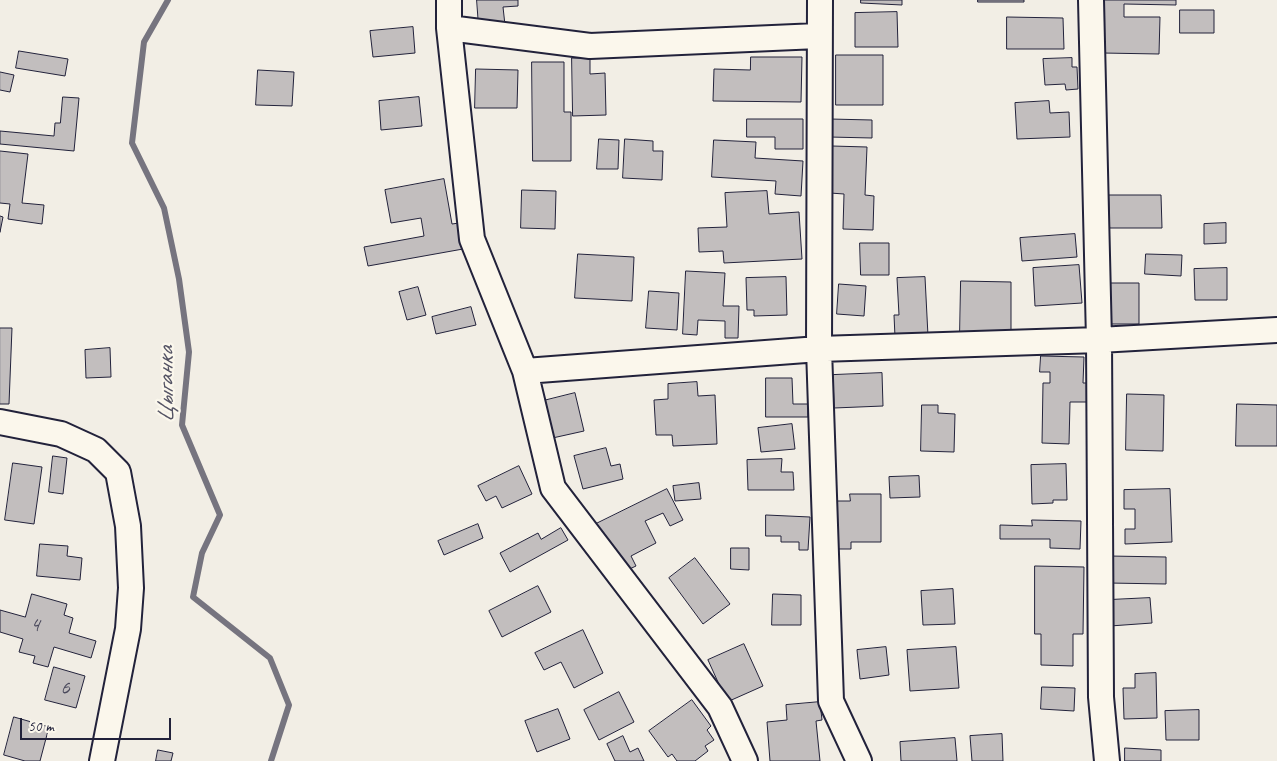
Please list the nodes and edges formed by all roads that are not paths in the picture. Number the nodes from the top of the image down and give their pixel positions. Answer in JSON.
{"nodes":[{"id":1,"x":449,"y":0,"type":"edge"},
{"id":2,"x":820,"y":0,"type":"edge"},
{"id":3,"x":1091,"y":0,"type":"edge"},
{"id":4,"x":449,"y":28,"type":"junction"},
{"id":5,"x":818,"y":36,"type":"junction"},
{"id":6,"x":1277,"y":330,"type":"edge"},
{"id":7,"x":1099,"y":340,"type":"junction"},
{"id":8,"x":819,"y":349,"type":"junction"},
{"id":9,"x":525,"y":371,"type":"junction"},
{"id":10,"x":1,"y":422,"type":"edge"},
{"id":11,"x":102,"y":761,"type":"edge"},
{"id":12,"x":745,"y":761,"type":"edge"},
{"id":13,"x":858,"y":761,"type":"edge"},
{"id":14,"x":1106,"y":761,"type":"edge"}],
"edges":[{"from":1,"to":4,"type":"street"},
{"from":2,"to":5,"type":"street"},
{"from":3,"to":7,"type":"street"},
{"from":4,"to":5,"type":"street"},
{"from":4,"to":9,"type":"street"},
{"from":5,"to":8,"type":"street"},
{"from":6,"to":7,"type":"street"},
{"from":7,"to":8,"type":"street"},
{"from":7,"to":14,"type":"street"},
{"from":8,"to":9,"type":"street"},
{"from":8,"to":13,"type":"street"},
{"from":9,"to":12,"type":"street"},
{"from":10,"to":11,"type":"street"}]}
